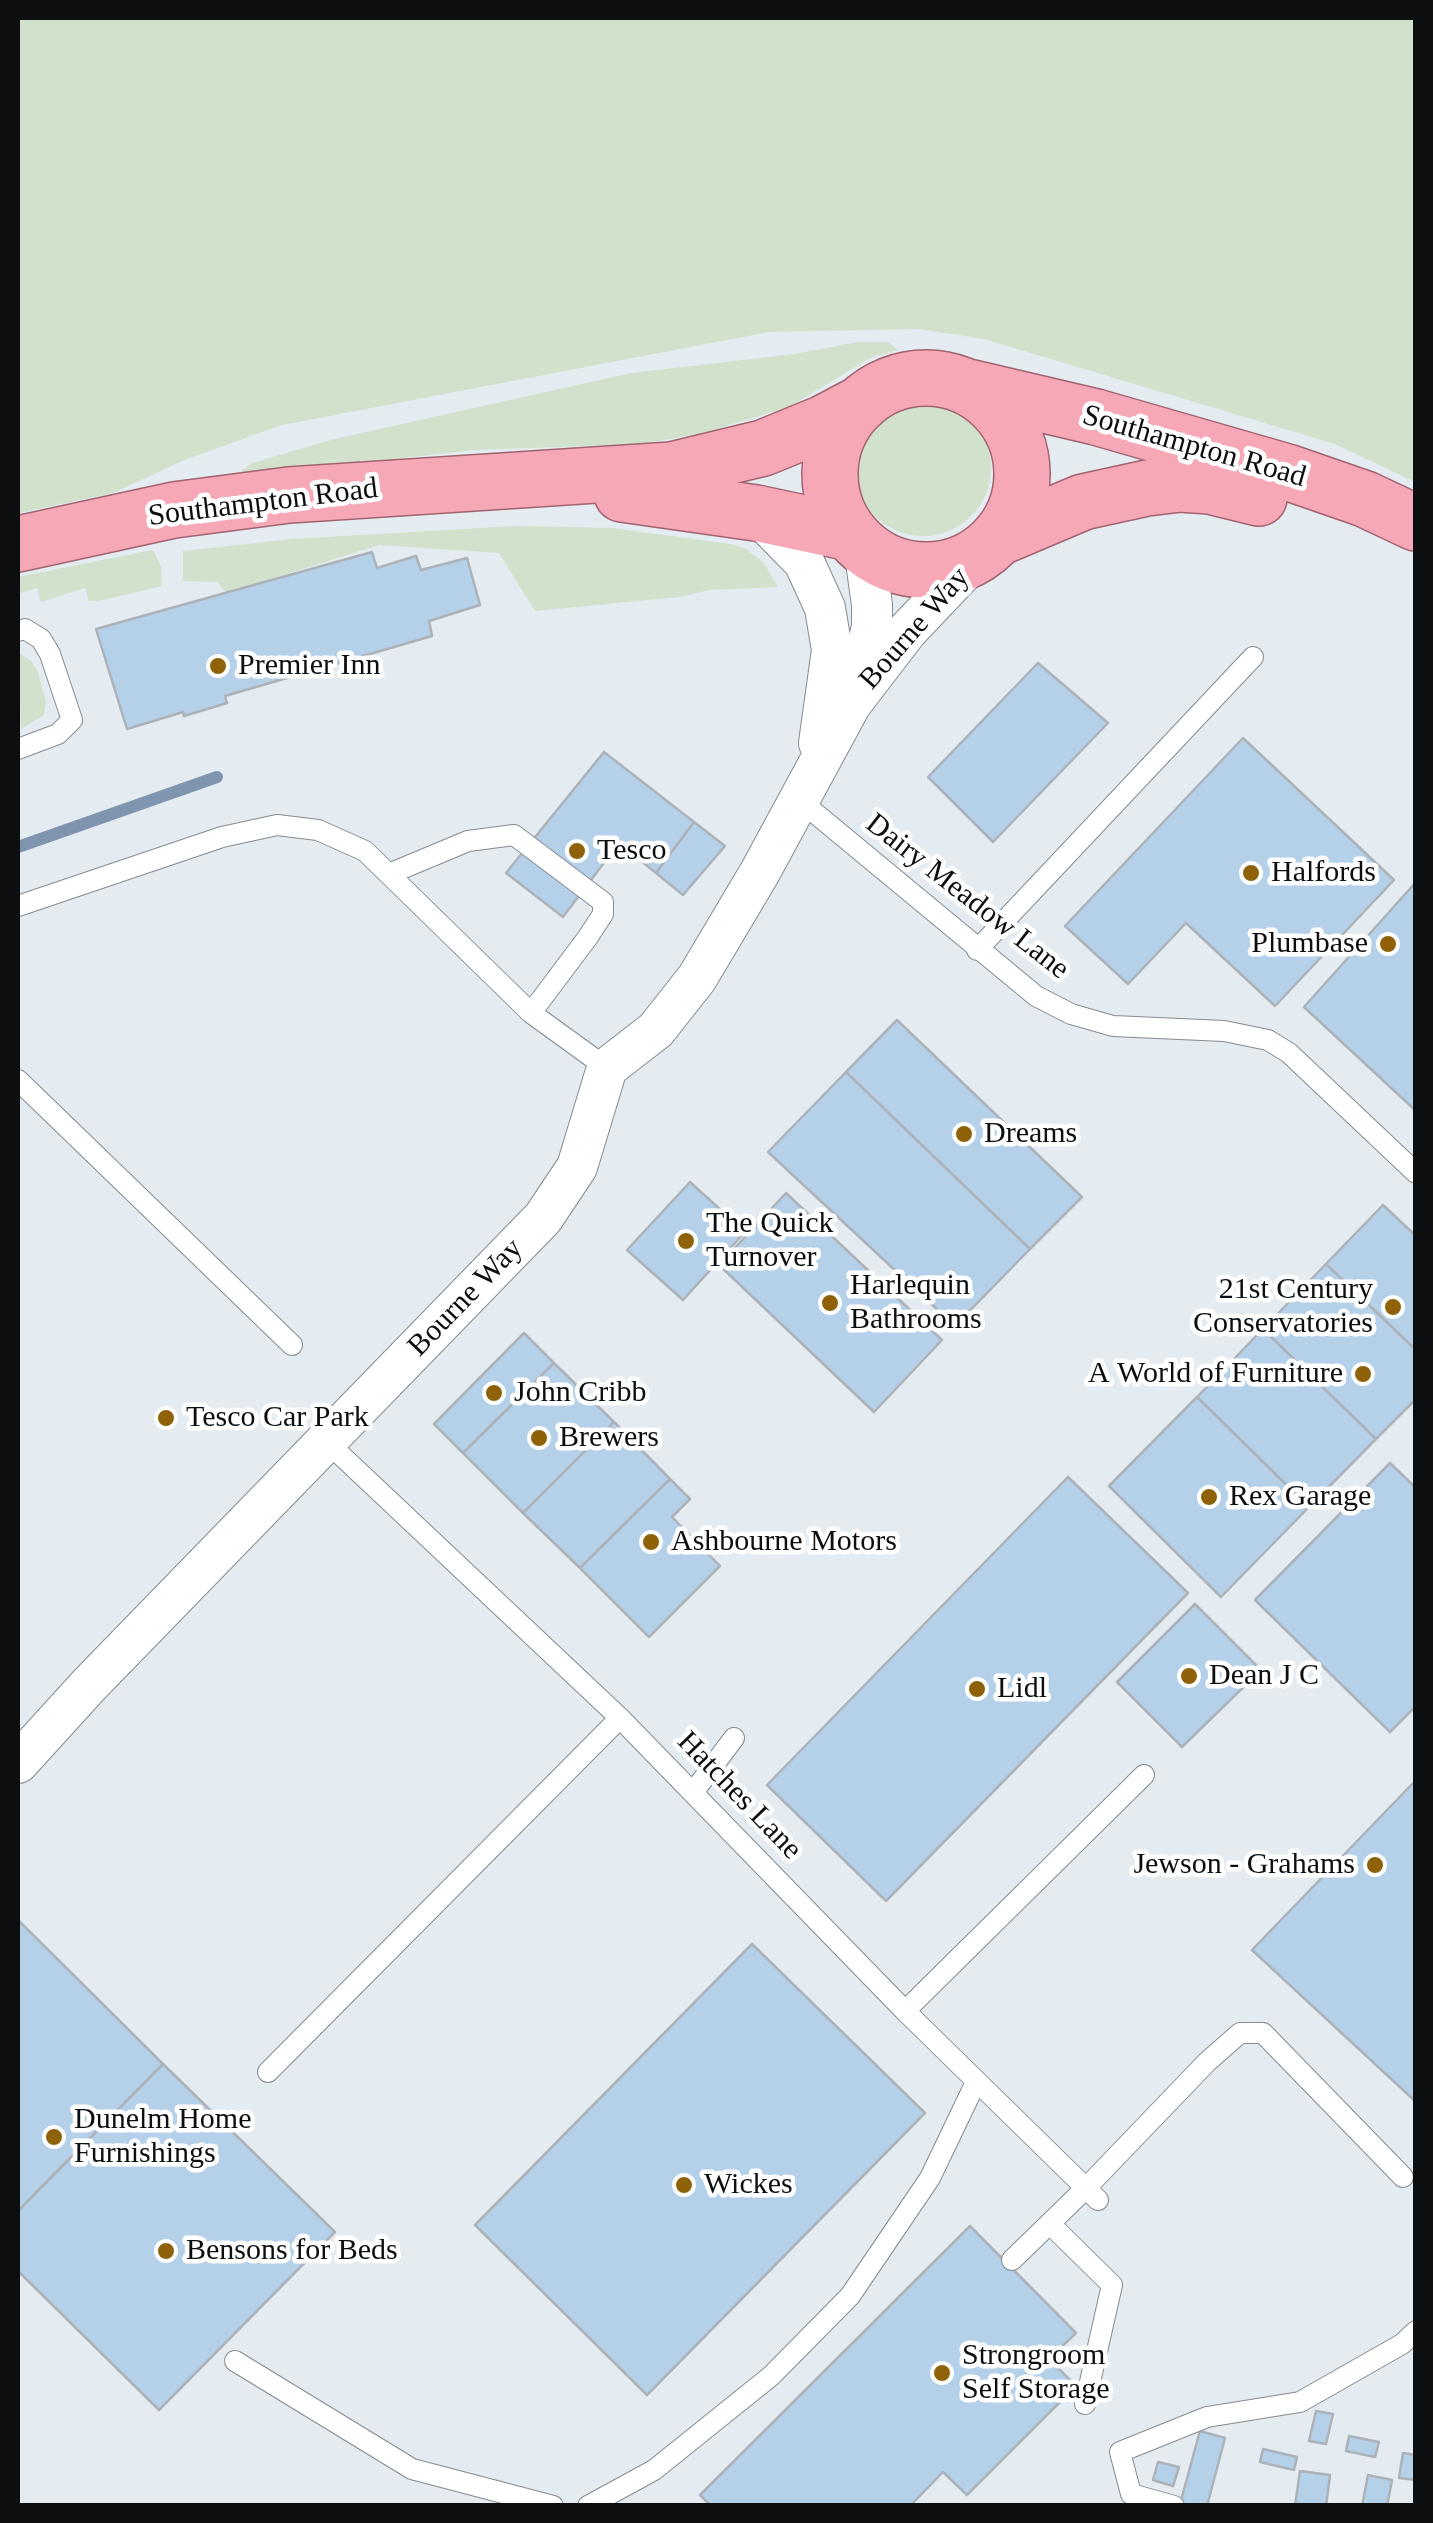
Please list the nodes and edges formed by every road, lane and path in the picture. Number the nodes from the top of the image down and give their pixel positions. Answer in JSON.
{"nodes":[{"id":1,"x":968,"y":388,"type":"junction"},
{"id":2,"x":862,"y":403,"type":"junction"},
{"id":3,"x":510,"y":483,"type":"junction"},
{"id":4,"x":756,"y":513,"type":"junction"},
{"id":5,"x":1416,"y":522,"type":"edge"},
{"id":6,"x":857,"y":540,"type":"junction"},
{"id":7,"x":18,"y":544,"type":"edge"},
{"id":8,"x":989,"y":546,"type":"junction"},
{"id":9,"x":1416,"y":552,"type":"edge"},
{"id":10,"x":18,"y":631,"type":"edge"},
{"id":11,"x":1252,"y":658,"type":"dead end"},
{"id":12,"x":851,"y":704,"type":"junction"},
{"id":13,"x":18,"y":749,"type":"edge"},
{"id":14,"x":807,"y":783,"type":"junction"},
{"id":15,"x":390,"y":874,"type":"junction"},
{"id":16,"x":18,"y":906,"type":"edge"},
{"id":17,"x":977,"y":950,"type":"junction"},
{"id":18,"x":531,"y":1013,"type":"junction"},
{"id":19,"x":607,"y":1068,"type":"junction"},
{"id":20,"x":18,"y":1080,"type":"edge"},
{"id":21,"x":1416,"y":1173,"type":"edge"},
{"id":22,"x":292,"y":1345,"type":"dead end"},
{"id":23,"x":328,"y":1443,"type":"junction"},
{"id":24,"x":620,"y":1718,"type":"junction"},
{"id":25,"x":734,"y":1738,"type":"dead end"},
{"id":26,"x":18,"y":1763,"type":"edge"},
{"id":27,"x":1144,"y":1775,"type":"dead end"},
{"id":28,"x":694,"y":1791,"type":"junction"},
{"id":29,"x":905,"y":2010,"type":"junction"},
{"id":30,"x":268,"y":2072,"type":"dead end"},
{"id":31,"x":976,"y":2082,"type":"junction"},
{"id":32,"x":1403,"y":2176,"type":"dead end"},
{"id":33,"x":1092,"y":2194,"type":"junction"},
{"id":34,"x":1050,"y":2224,"type":"junction"},
{"id":35,"x":1012,"y":2260,"type":"dead end"},
{"id":36,"x":1416,"y":2331,"type":"edge"},
{"id":37,"x":234,"y":2361,"type":"dead end"},
{"id":38,"x":1084,"y":2404,"type":"dead end"},
{"id":39,"x":553,"y":2506,"type":"edge"},
{"id":40,"x":588,"y":2506,"type":"edge"},
{"id":41,"x":1174,"y":2506,"type":"edge"}],
"edges":[{"from":1,"to":2,"type":"highway"},
{"from":1,"to":5,"type":"highway","name":"Southampton Road"},
{"from":1,"to":8,"type":"highway"},
{"from":2,"to":3,"type":"highway"},
{"from":2,"to":6,"type":"highway"},
{"from":3,"to":4,"type":"highway"},
{"from":3,"to":7,"type":"highway","name":"Southampton Road"},
{"from":4,"to":6,"type":"highway"},
{"from":4,"to":14,"type":"street","name":"Bourne Way"},
{"from":6,"to":8,"type":"highway"},
{"from":6,"to":12,"type":"street","name":"Bourne Way"},
{"from":8,"to":9,"type":"highway","name":"Southampton Road"},
{"from":8,"to":12,"type":"street","name":"Bourne Way"},
{"from":10,"to":13,"type":"lane"},
{"from":11,"to":17,"type":"lane"},
{"from":12,"to":14,"type":"street","name":"Bourne Way"},
{"from":14,"to":17,"type":"lane","name":"Dairy Meadow Lane"},
{"from":14,"to":19,"type":"street","name":"Bourne Way"},
{"from":15,"to":16,"type":"lane"},
{"from":15,"to":18,"type":"lane"},
{"from":15,"to":18,"type":"lane"},
{"from":17,"to":21,"type":"lane","name":"Dairy Meadow Lane"},
{"from":18,"to":19,"type":"lane"},
{"from":19,"to":23,"type":"street","name":"Bourne Way"},
{"from":20,"to":22,"type":"lane"},
{"from":23,"to":24,"type":"lane","name":"Hatches Lane"},
{"from":23,"to":26,"type":"street","name":"Bourne Way"},
{"from":24,"to":28,"type":"lane","name":"Hatches Lane"},
{"from":24,"to":30,"type":"lane"},
{"from":25,"to":28,"type":"lane"},
{"from":27,"to":29,"type":"lane"},
{"from":28,"to":29,"type":"lane","name":"Hatches Lane"},
{"from":29,"to":31,"type":"lane","name":"Hatches Lane"},
{"from":31,"to":33,"type":"lane","name":"Hatches Lane"},
{"from":31,"to":40,"type":"lane"},
{"from":32,"to":33,"type":"lane"},
{"from":33,"to":34,"type":"lane"},
{"from":34,"to":35,"type":"lane"},
{"from":34,"to":38,"type":"lane"},
{"from":36,"to":41,"type":"lane"},
{"from":37,"to":39,"type":"lane"}]}
